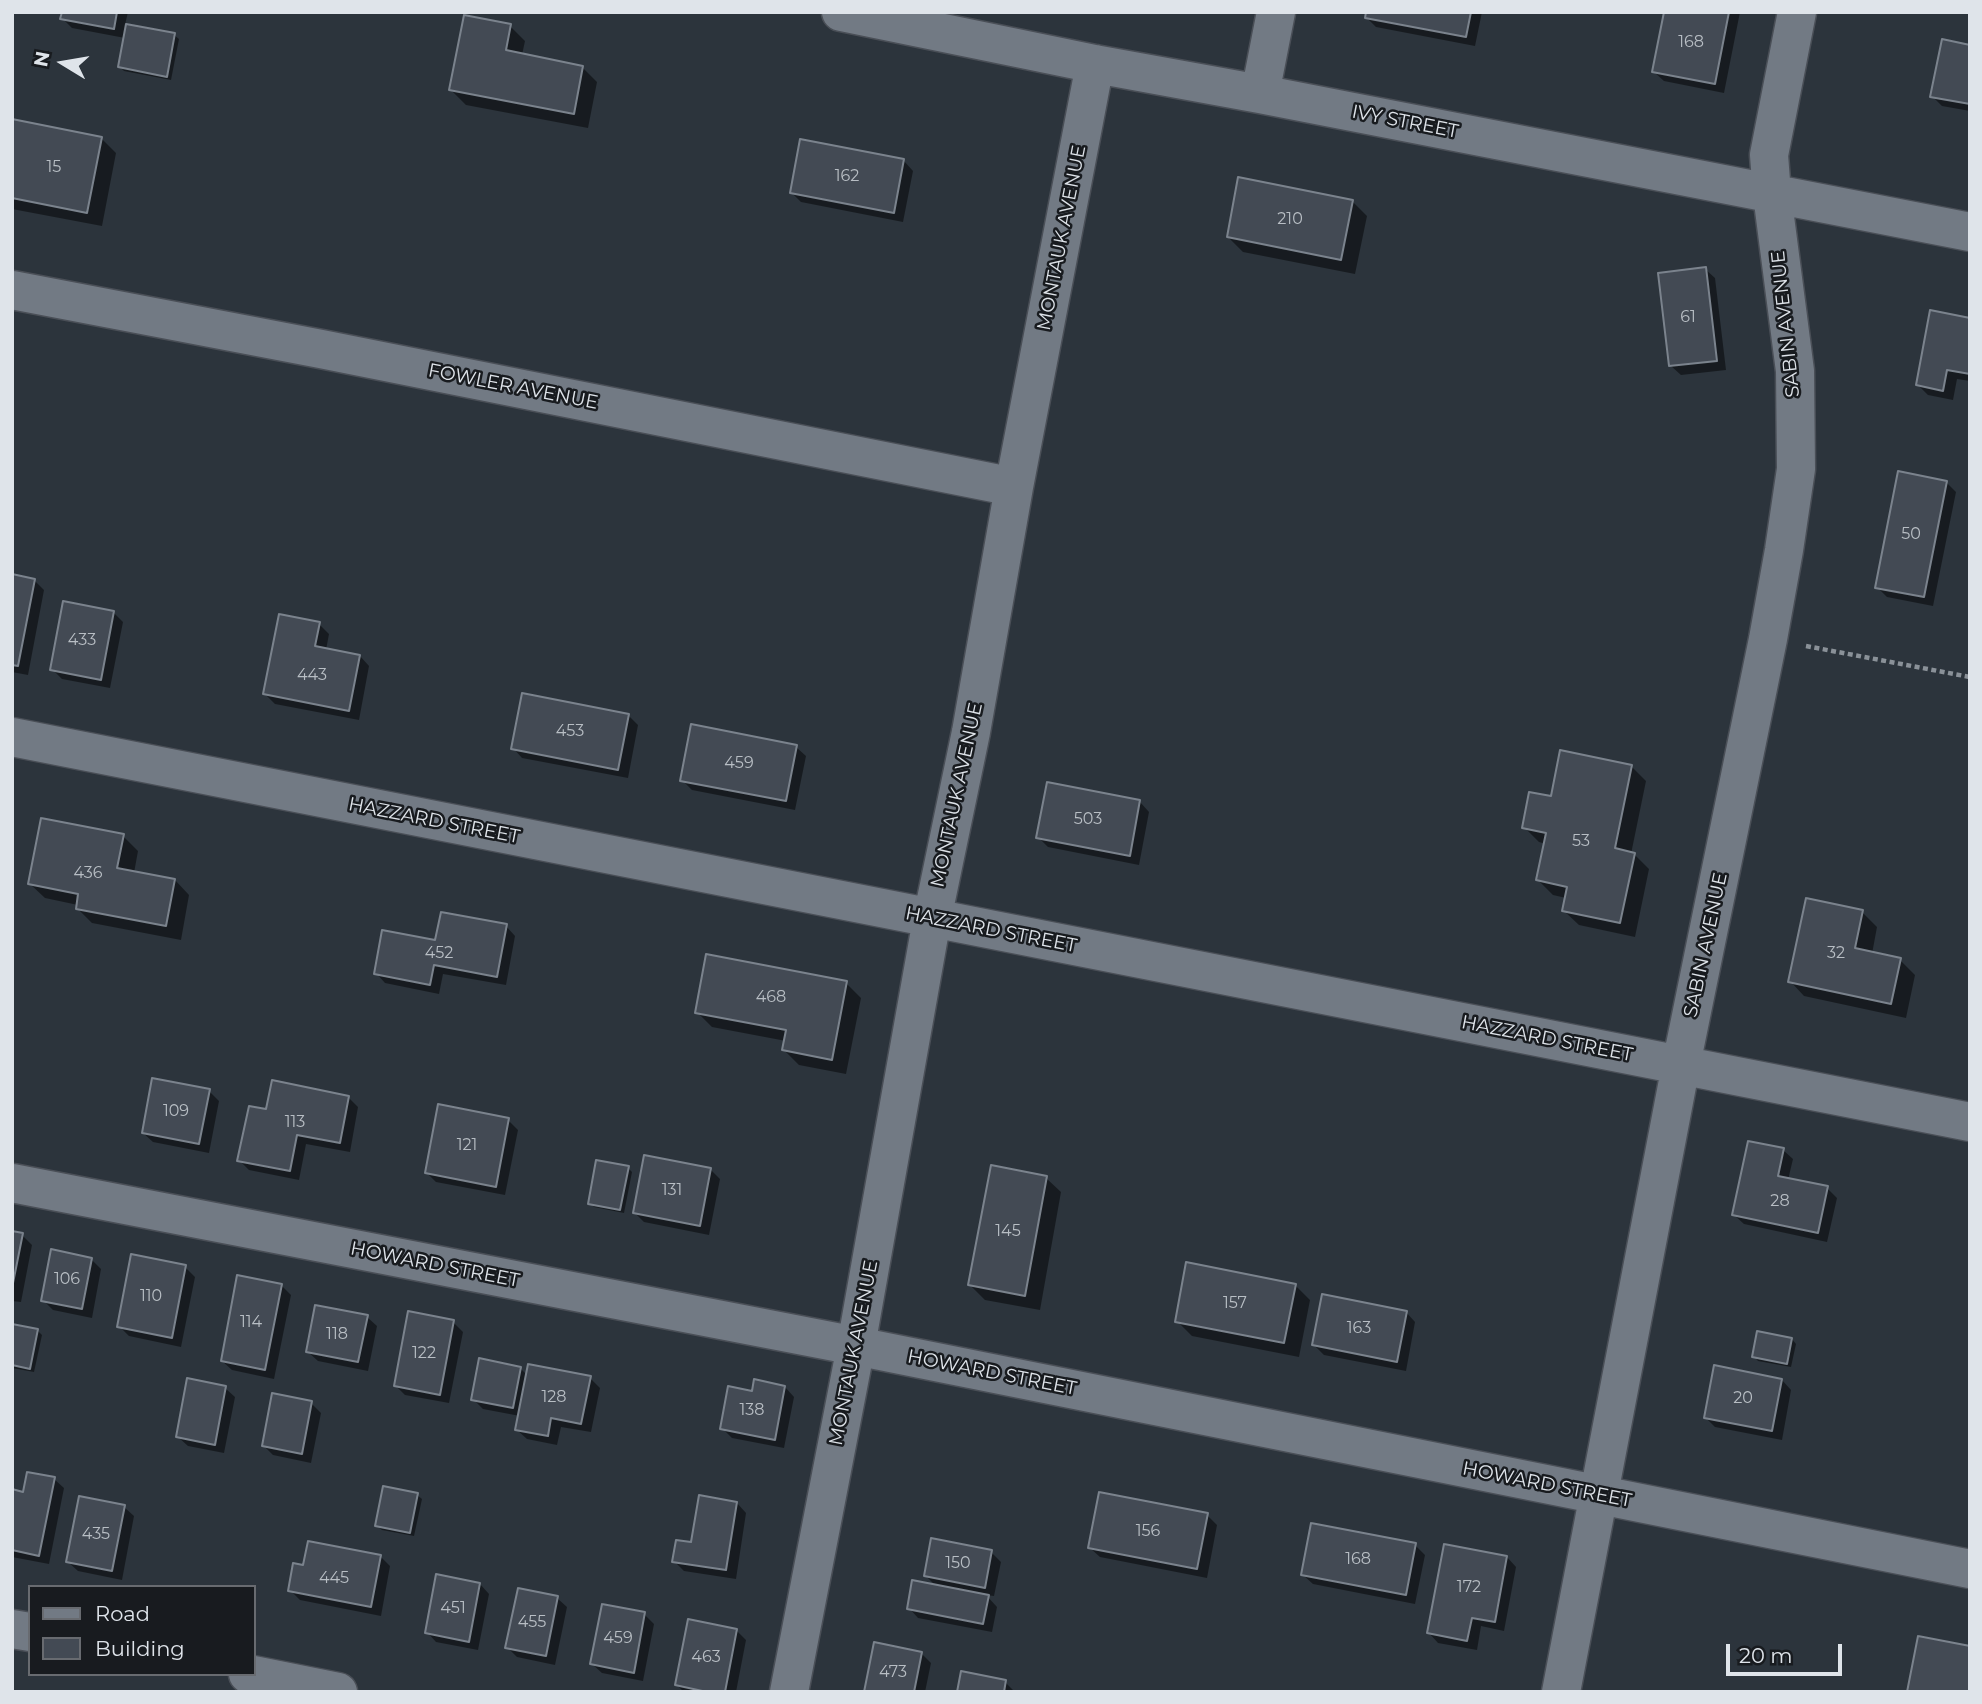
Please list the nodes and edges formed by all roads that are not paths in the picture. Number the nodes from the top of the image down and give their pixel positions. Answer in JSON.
{"nodes":[{"id":1,"x":841,"y":12,"type":"edge"},
{"id":2,"x":1276,"y":12,"type":"edge"},
{"id":3,"x":1797,"y":12,"type":"edge"},
{"id":4,"x":1096,"y":64,"type":"junction"},
{"id":5,"x":1260,"y":94,"type":"junction"},
{"id":6,"x":1772,"y":194,"type":"junction"},
{"id":7,"x":1970,"y":232,"type":"edge"},
{"id":8,"x":12,"y":290,"type":"edge"},
{"id":9,"x":1014,"y":487,"type":"junction"},
{"id":10,"x":12,"y":737,"type":"edge"},
{"id":11,"x":932,"y":919,"type":"junction"},
{"id":12,"x":1681,"y":1065,"type":"junction"},
{"id":13,"x":1970,"y":1122,"type":"edge"},
{"id":14,"x":12,"y":1183,"type":"edge"},
{"id":15,"x":856,"y":1346,"type":"junction"},
{"id":16,"x":1598,"y":1495,"type":"junction"},
{"id":17,"x":1970,"y":1569,"type":"edge"},
{"id":18,"x":256,"y":1676,"type":"edge"},
{"id":19,"x":338,"y":1692,"type":"edge"},
{"id":20,"x":789,"y":1692,"type":"edge"},
{"id":21,"x":1561,"y":1692,"type":"edge"}],
"edges":[{"from":1,"to":4,"type":"street","name":"IVY STREET"},
{"from":2,"to":5,"type":"street"},
{"from":3,"to":6,"type":"street","name":"SABIN AVENUE"},
{"from":4,"to":5,"type":"street","name":"IVY STREET"},
{"from":4,"to":9,"type":"street","name":"MONTAUK AVENUE"},
{"from":5,"to":6,"type":"street","name":"IVY STREET"},
{"from":6,"to":7,"type":"street","name":"IVY STREET"},
{"from":6,"to":12,"type":"street","name":"SABIN AVENUE"},
{"from":8,"to":9,"type":"street","name":"FOWLER AVENUE"},
{"from":9,"to":11,"type":"street","name":"MONTAUK AVENUE"},
{"from":10,"to":11,"type":"street","name":"HAZZARD STREET"},
{"from":11,"to":12,"type":"street","name":"HAZZARD STREET"},
{"from":11,"to":15,"type":"street","name":"MONTAUK AVENUE"},
{"from":12,"to":13,"type":"street","name":"HAZZARD STREET"},
{"from":12,"to":16,"type":"street","name":"SABIN AVENUE"},
{"from":14,"to":15,"type":"street","name":"HOWARD STREET"},
{"from":15,"to":16,"type":"street","name":"HOWARD STREET"},
{"from":15,"to":20,"type":"street","name":"MONTAUK AVENUE"},
{"from":16,"to":17,"type":"street","name":"HOWARD STREET"},
{"from":16,"to":21,"type":"street","name":"SABIN AVENUE"},
{"from":18,"to":19,"type":"street"}]}
